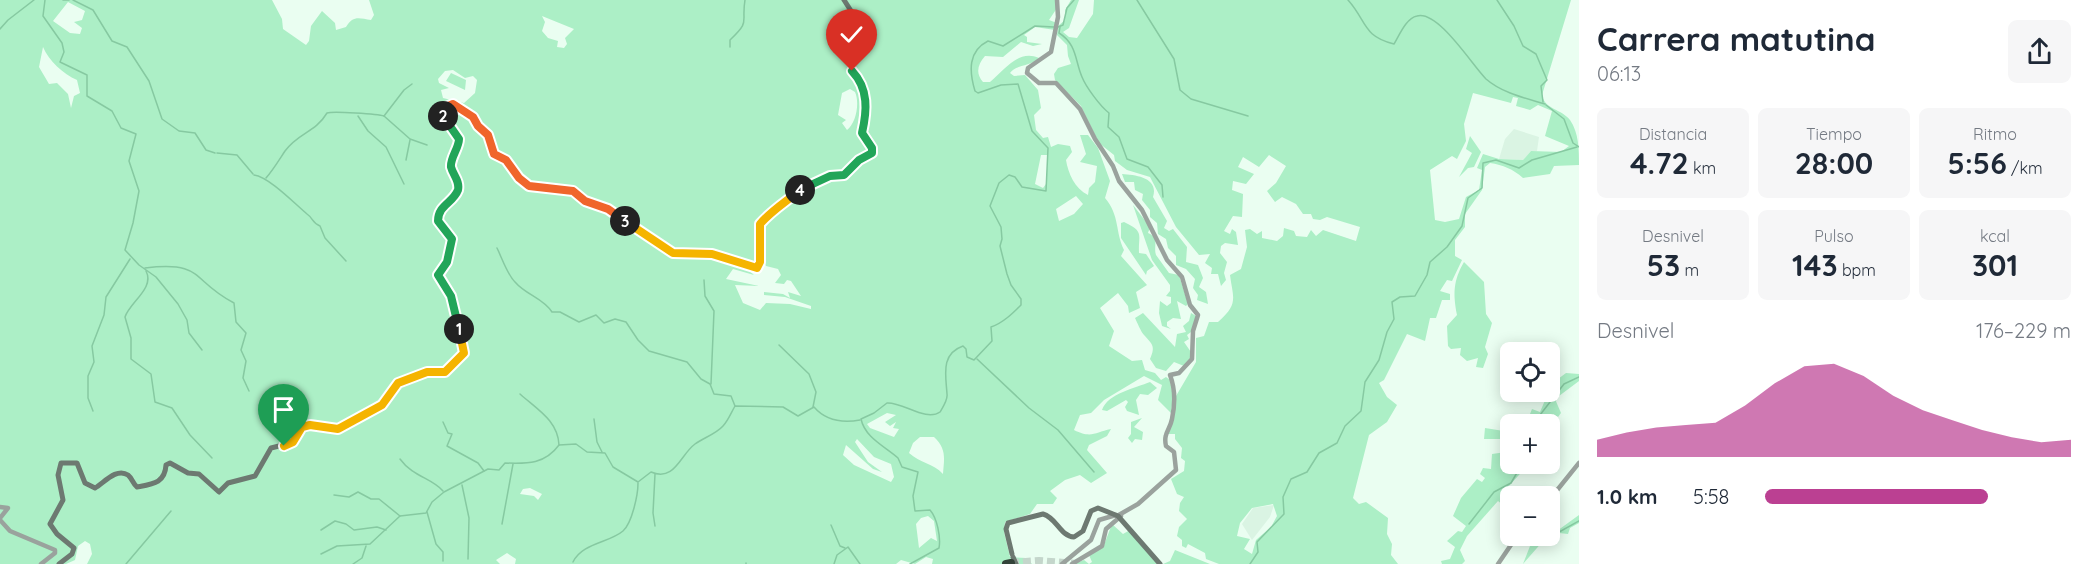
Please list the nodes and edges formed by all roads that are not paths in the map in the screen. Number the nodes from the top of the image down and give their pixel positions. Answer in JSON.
{"nodes":[{"id":1,"x":844,"y":0,"type":"edge"},
{"id":2,"x":1057,"y":0,"type":"edge"},
{"id":3,"x":1579,"y":463,"type":"edge"},
{"id":4,"x":1560,"y":486,"type":"edge"},
{"id":5,"x":0,"y":507,"type":"edge"},
{"id":6,"x":1119,"y":517,"type":"junction"},
{"id":7,"x":0,"y":519,"type":"edge"},
{"id":8,"x":1510,"y":546,"type":"edge"},
{"id":9,"x":1012,"y":558,"type":"edge"},
{"id":10,"x":41,"y":564,"type":"edge"},
{"id":11,"x":59,"y":564,"type":"edge"},
{"id":12,"x":1006,"y":564,"type":"edge"},
{"id":13,"x":1016,"y":564,"type":"edge"},
{"id":14,"x":1062,"y":564,"type":"edge"},
{"id":15,"x":1072,"y":564,"type":"edge"},
{"id":16,"x":1160,"y":564,"type":"edge"},
{"id":17,"x":1498,"y":564,"type":"edge"}],
"edges":[{"from":1,"to":11,"type":"main road"},
{"from":2,"to":6,"type":"street"},
{"from":3,"to":4,"type":"street"},
{"from":5,"to":7,"type":"street"},
{"from":6,"to":9,"type":"main road"},
{"from":6,"to":14,"type":"street"},
{"from":6,"to":15,"type":"street"},
{"from":6,"to":16,"type":"main road"},
{"from":7,"to":10,"type":"street"},
{"from":8,"to":17,"type":"street"},
{"from":9,"to":12,"type":"highway"},
{"from":9,"to":13,"type":"main road"}]}
